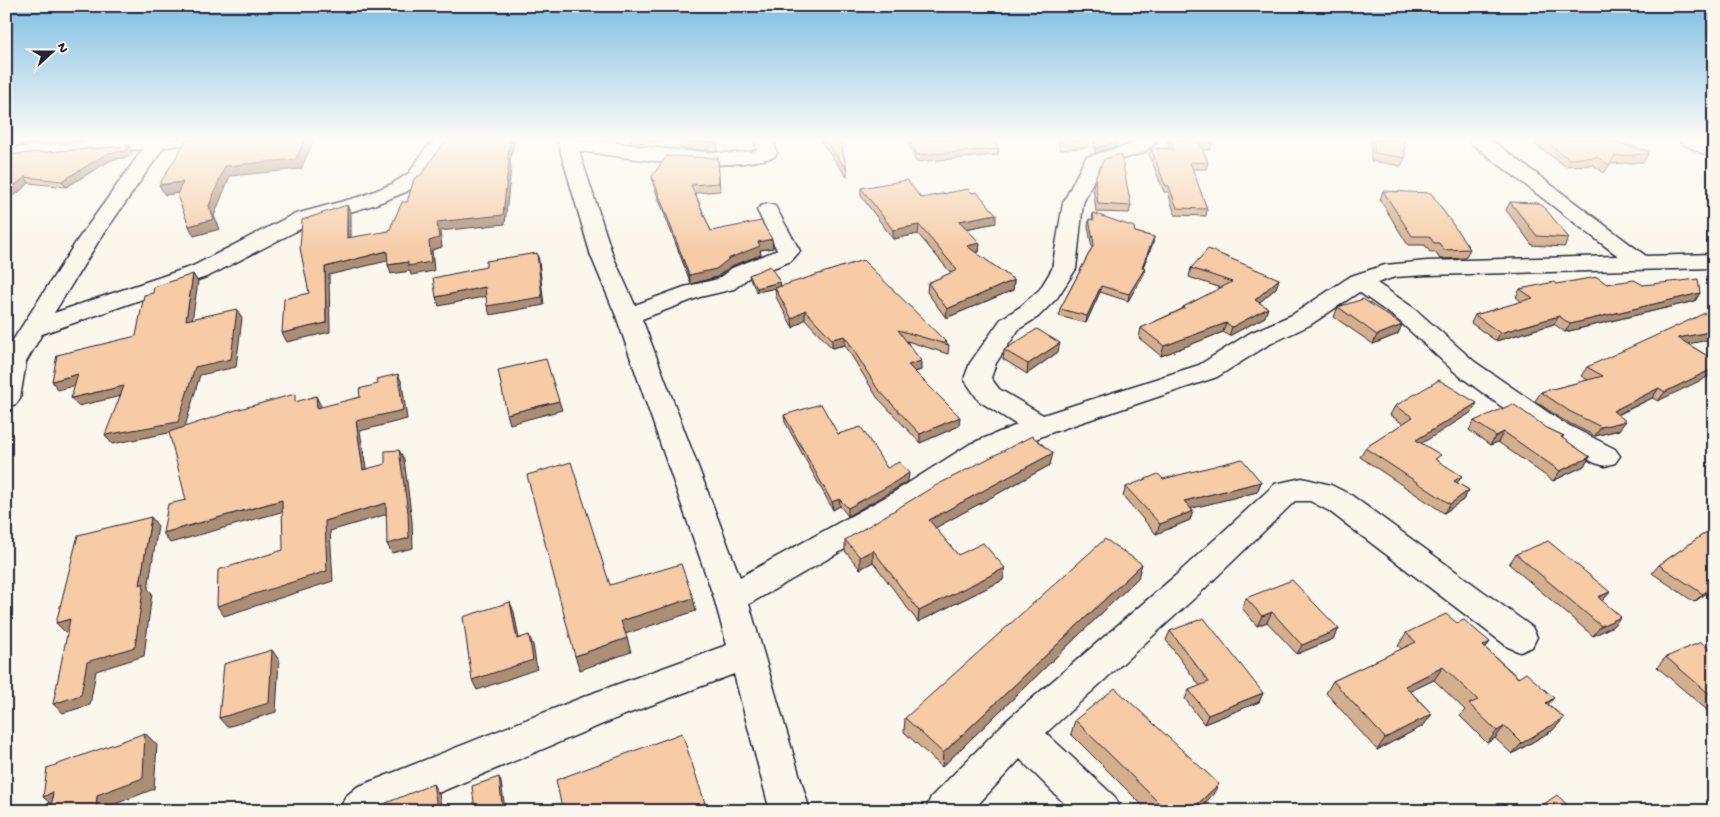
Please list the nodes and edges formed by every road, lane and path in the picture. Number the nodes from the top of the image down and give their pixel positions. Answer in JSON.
{"nodes":[{"id":1,"x":133,"y":177,"type":"edge"},
{"id":2,"x":416,"y":177,"type":"edge"},
{"id":3,"x":578,"y":177,"type":"edge"},
{"id":4,"x":1085,"y":177,"type":"edge"},
{"id":5,"x":1528,"y":177,"type":"edge"},
{"id":6,"x":768,"y":210,"type":"dead end"},
{"id":7,"x":1714,"y":262,"type":"edge"},
{"id":8,"x":1642,"y":264,"type":"junction"},
{"id":9,"x":1359,"y":281,"type":"junction"},
{"id":10,"x":628,"y":316,"type":"junction"},
{"id":11,"x":32,"y":329,"type":"junction"},
{"id":12,"x":10,"y":364,"type":"edge"},
{"id":13,"x":6,"y":398,"type":"edge"},
{"id":14,"x":1040,"y":426,"type":"junction"},
{"id":15,"x":1605,"y":456,"type":"dead end"},
{"id":16,"x":731,"y":598,"type":"junction"},
{"id":17,"x":1520,"y":637,"type":"dead end"},
{"id":18,"x":744,"y":654,"type":"junction"},
{"id":19,"x":1019,"y":733,"type":"junction"},
{"id":20,"x":358,"y":811,"type":"edge"},
{"id":21,"x":790,"y":811,"type":"edge"},
{"id":22,"x":945,"y":811,"type":"edge"},
{"id":23,"x":1101,"y":811,"type":"edge"}],
"edges":[{"from":1,"to":11,"type":"street"},
{"from":2,"to":11,"type":"street"},
{"from":3,"to":10,"type":"street"},
{"from":4,"to":14,"type":"street"},
{"from":5,"to":8,"type":"street"},
{"from":6,"to":10,"type":"street"},
{"from":7,"to":8,"type":"street"},
{"from":8,"to":9,"type":"street"},
{"from":9,"to":14,"type":"street"},
{"from":9,"to":15,"type":"street"},
{"from":10,"to":16,"type":"street"},
{"from":11,"to":12,"type":"street"},
{"from":12,"to":13,"type":"street"},
{"from":14,"to":16,"type":"street"},
{"from":16,"to":18,"type":"street"},
{"from":17,"to":19,"type":"street"},
{"from":18,"to":20,"type":"street"},
{"from":18,"to":21,"type":"street"},
{"from":19,"to":22,"type":"street"},
{"from":19,"to":23,"type":"street"}]}
